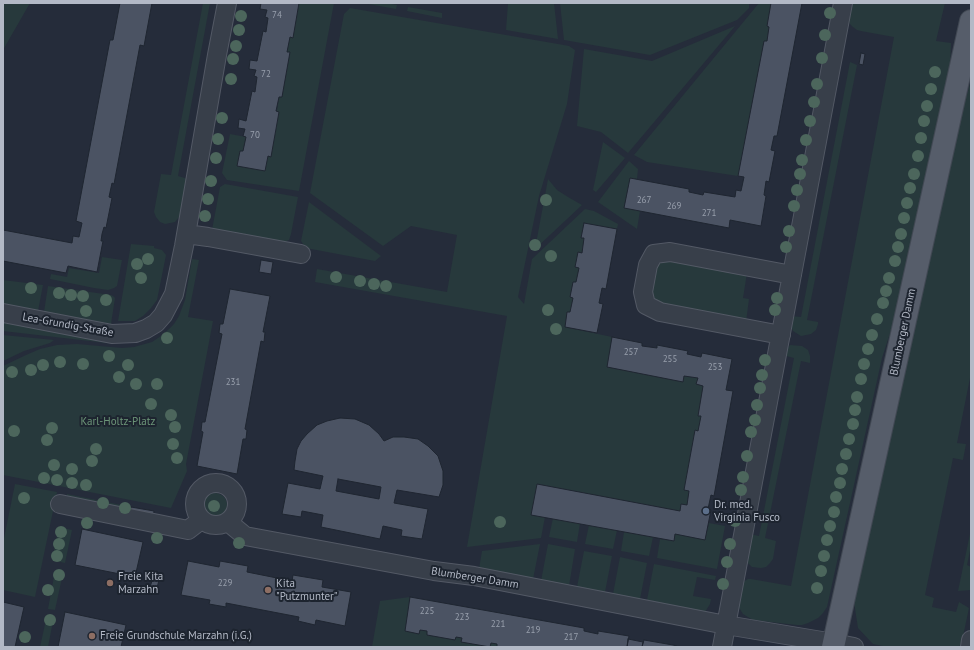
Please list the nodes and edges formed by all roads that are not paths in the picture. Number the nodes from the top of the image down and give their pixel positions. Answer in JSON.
{"nodes":[{"id":1,"x":228,"y":3,"type":"edge"},
{"id":2,"x":843,"y":3,"type":"edge"},
{"id":3,"x":971,"y":21,"type":"edge"},
{"id":4,"x":186,"y":234,"type":"junction"},
{"id":5,"x":301,"y":254,"type":"dead end"},
{"id":6,"x":792,"y":275,"type":"junction"},
{"id":7,"x":3,"y":313,"type":"edge"},
{"id":8,"x":780,"y":335,"type":"junction"},
{"id":9,"x":60,"y":504,"type":"dead end"},
{"id":10,"x":201,"y":520,"type":"junction"},
{"id":11,"x":228,"y":522,"type":"junction"},
{"id":12,"x":726,"y":625,"type":"junction"},
{"id":13,"x":971,"y":640,"type":"edge"},
{"id":14,"x":840,"y":646,"type":"edge"},
{"id":15,"x":722,"y":647,"type":"edge"},
{"id":16,"x":970,"y":647,"type":"edge"}],
"edges":[{"from":1,"to":4,"type":"street","name":"Lea-Grundig-Straße"},
{"from":2,"to":6,"type":"street"},
{"from":3,"to":14,"type":"main road","name":"Blumberger Damm"},
{"from":4,"to":5,"type":"street"},
{"from":4,"to":7,"type":"street","name":"Lea-Grundig-Straße"},
{"from":6,"to":8,"type":"street"},
{"from":6,"to":8,"type":"street"},
{"from":8,"to":12,"type":"street"},
{"from":9,"to":10,"type":"street"},
{"from":10,"to":11,"type":"street"},
{"from":10,"to":11,"type":"street"},
{"from":11,"to":12,"type":"street","name":"Blumberger Damm"},
{"from":12,"to":14,"type":"street","name":"Blumberger Damm"},
{"from":12,"to":15,"type":"street"},
{"from":13,"to":16,"type":"street"}]}
